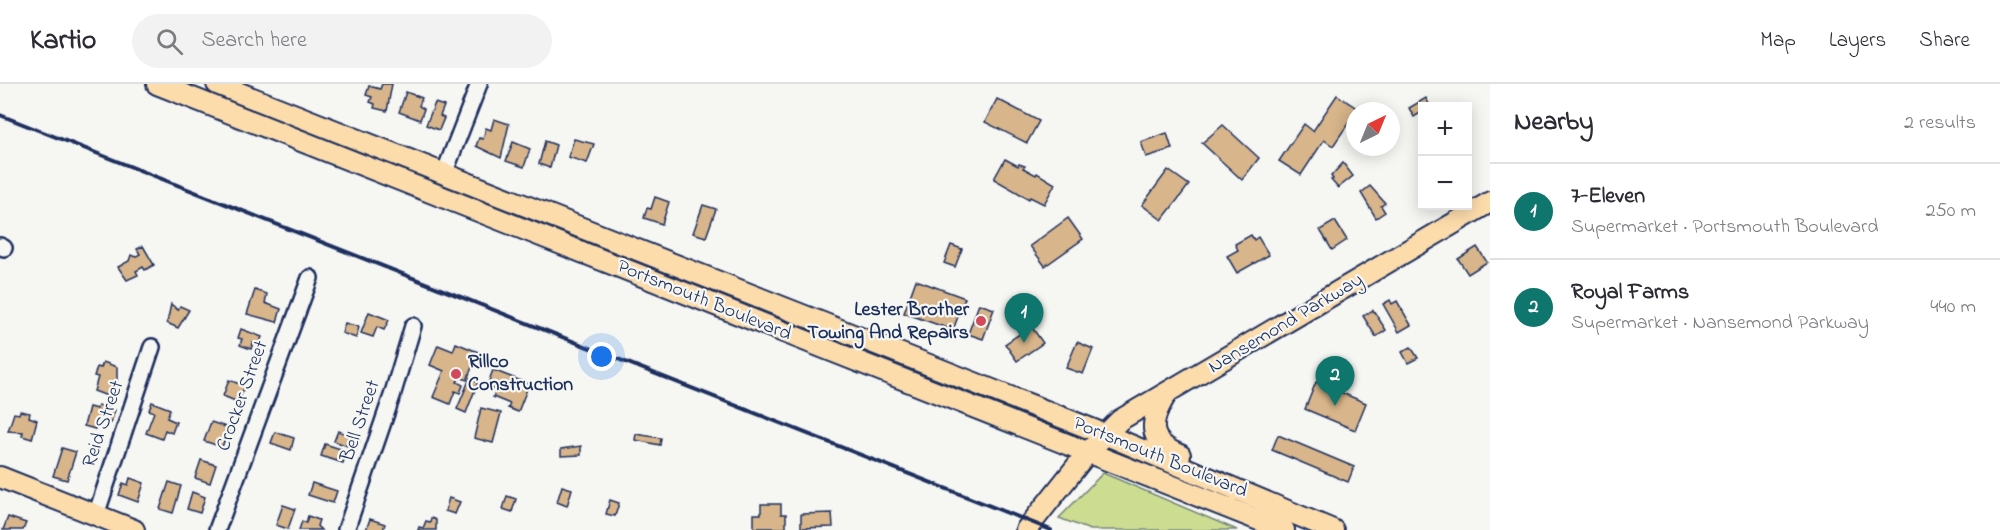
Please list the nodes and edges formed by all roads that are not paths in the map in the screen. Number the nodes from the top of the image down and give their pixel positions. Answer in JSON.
{"nodes":[{"id":1,"x":217,"y":84,"type":"edge"},
{"id":2,"x":479,"y":84,"type":"edge"},
{"id":3,"x":164,"y":85,"type":"edge"},
{"id":4,"x":440,"y":172,"type":"junction"},
{"id":5,"x":429,"y":192,"type":"junction"},
{"id":6,"x":1490,"y":202,"type":"edge"},
{"id":7,"x":695,"y":273,"type":"junction"},
{"id":8,"x":310,"y":278,"type":"dead end"},
{"id":9,"x":688,"y":294,"type":"junction"},
{"id":10,"x":413,"y":326,"type":"dead end"},
{"id":11,"x":152,"y":347,"type":"dead end"},
{"id":12,"x":1167,"y":393,"type":"junction"},
{"id":13,"x":1104,"y":434,"type":"junction"},
{"id":14,"x":1088,"y":452,"type":"junction"},
{"id":15,"x":0,"y":477,"type":"edge"},
{"id":16,"x":1247,"y":493,"type":"junction"},
{"id":17,"x":96,"y":515,"type":"junction"},
{"id":18,"x":134,"y":530,"type":"edge"},
{"id":19,"x":217,"y":530,"type":"edge"},
{"id":20,"x":346,"y":530,"type":"edge"},
{"id":21,"x":1026,"y":530,"type":"edge"},
{"id":22,"x":1284,"y":530,"type":"edge"},
{"id":23,"x":1332,"y":530,"type":"edge"}],
"edges":[{"from":1,"to":4,"type":"main road","name":"Portsmouth Boulevard"},
{"from":2,"to":4,"type":"street"},
{"from":3,"to":5,"type":"main road","name":"Portsmouth Boulevard"},
{"from":4,"to":5,"type":"street"},
{"from":4,"to":7,"type":"main road","name":"Portsmouth Boulevard"},
{"from":5,"to":9,"type":"main road","name":"Portsmouth Boulevard"},
{"from":6,"to":12,"type":"main road","name":"Nansemond Parkway"},
{"from":7,"to":9,"type":"street"},
{"from":7,"to":13,"type":"main road","name":"Portsmouth Boulevard"},
{"from":8,"to":19,"type":"street","name":"Crocker Street"},
{"from":9,"to":14,"type":"main road","name":"Portsmouth Boulevard"},
{"from":10,"to":20,"type":"street","name":"Bell Street"},
{"from":11,"to":17,"type":"street","name":"Reid Street"},
{"from":12,"to":13,"type":"main road","name":"Nansemond Parkway"},
{"from":12,"to":16,"type":"main road"},
{"from":13,"to":14,"type":"main road","name":"Nansemond Parkway"},
{"from":13,"to":16,"type":"main road","name":"Portsmouth Boulevard"},
{"from":14,"to":21,"type":"main road","name":"Nansemond Parkway"},
{"from":14,"to":22,"type":"main road","name":"Portsmouth Boulevard"},
{"from":15,"to":17,"type":"main road"},
{"from":16,"to":23,"type":"main road","name":"Portsmouth Boulevard"},
{"from":17,"to":18,"type":"main road"}]}
